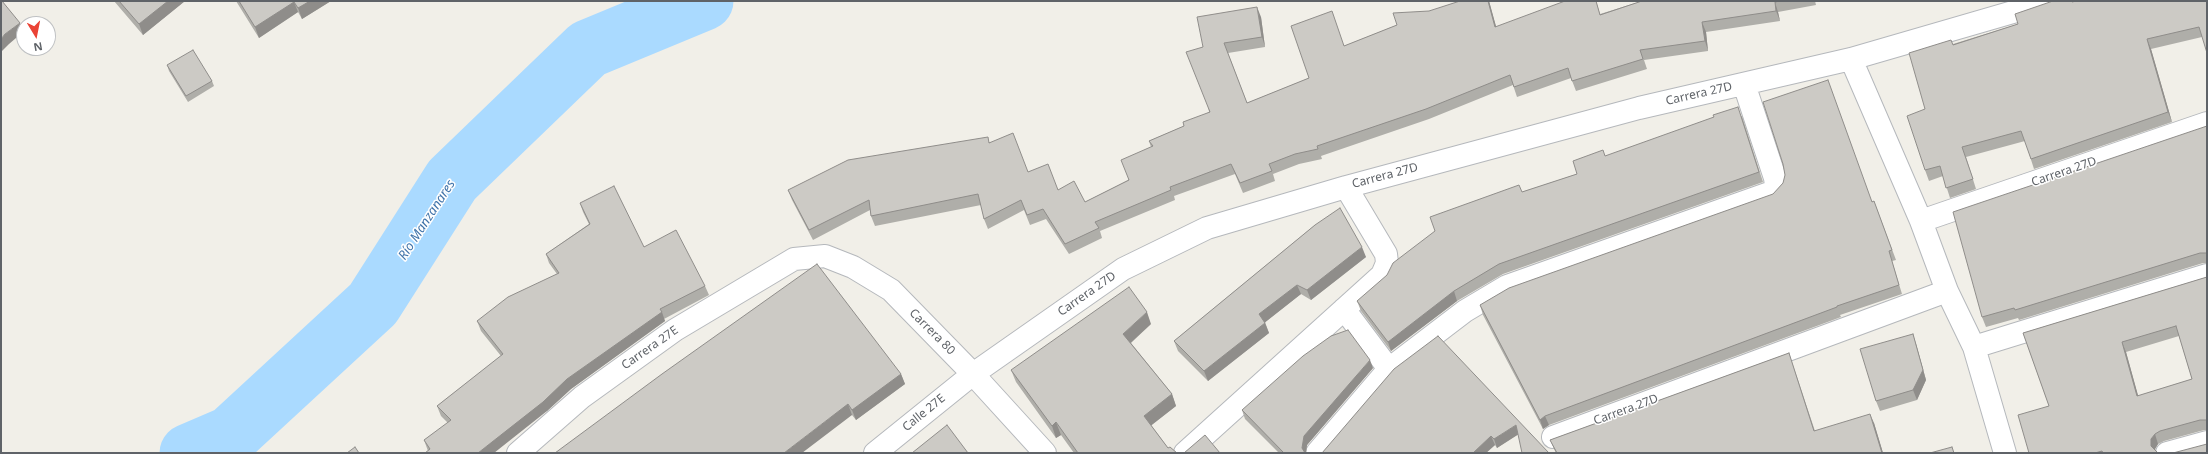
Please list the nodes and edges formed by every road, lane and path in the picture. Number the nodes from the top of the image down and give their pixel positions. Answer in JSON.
{"nodes":[{"id":1,"x":2051,"y":1,"type":"edge"},
{"id":2,"x":1851,"y":59,"type":"junction"},
{"id":3,"x":1744,"y":84,"type":"junction"},
{"id":4,"x":2207,"y":123,"type":"edge"},
{"id":5,"x":1346,"y":187,"type":"junction"},
{"id":6,"x":1921,"y":221,"type":"junction"},
{"id":7,"x":794,"y":259,"type":"joint"},
{"id":8,"x":2207,"y":274,"type":"edge"},
{"id":9,"x":1947,"y":291,"type":"junction"},
{"id":10,"x":1344,"y":310,"type":"junction"},
{"id":11,"x":1974,"y":347,"type":"junction"},
{"id":12,"x":1389,"y":369,"type":"junction"},
{"id":13,"x":973,"y":374,"type":"junction"},
{"id":14,"x":1553,"y":437,"type":"edge"},
{"id":15,"x":2207,"y":442,"type":"edge"},
{"id":16,"x":518,"y":453,"type":"edge"},
{"id":17,"x":875,"y":453,"type":"edge"},
{"id":18,"x":1045,"y":453,"type":"edge"},
{"id":19,"x":1185,"y":453,"type":"edge"},
{"id":20,"x":1317,"y":453,"type":"edge"},
{"id":21,"x":2005,"y":453,"type":"edge"},
{"id":22,"x":2167,"y":453,"type":"edge"}],
"edges":[{"from":1,"to":2,"type":"street","name":"Carrera 27D"},
{"from":2,"to":3,"type":"street","name":"Carrera 27D"},
{"from":2,"to":6,"type":"street"},
{"from":3,"to":5,"type":"street","name":"Carrera 27D"},
{"from":3,"to":12,"type":"street"},
{"from":4,"to":6,"type":"street","name":"Carrera 27D"},
{"from":5,"to":10,"type":"street","name":"Carrera 27D"},
{"from":5,"to":13,"type":"street","name":"Carrera 27D"},
{"from":6,"to":9,"type":"street"},
{"from":7,"to":13,"type":"street","name":"Carrera 80"},
{"from":7,"to":16,"type":"street","name":"Carrera 27E"},
{"from":8,"to":11,"type":"street"},
{"from":9,"to":11,"type":"street"},
{"from":9,"to":14,"type":"street","name":"Carrera 27D"},
{"from":10,"to":12,"type":"street"},
{"from":10,"to":19,"type":"street","name":"Carrera 27D"},
{"from":11,"to":21,"type":"street"},
{"from":12,"to":20,"type":"street"},
{"from":13,"to":17,"type":"street","name":"Calle 27E"},
{"from":13,"to":18,"type":"street","name":"Carrera 80"},
{"from":15,"to":22,"type":"street"}]}
